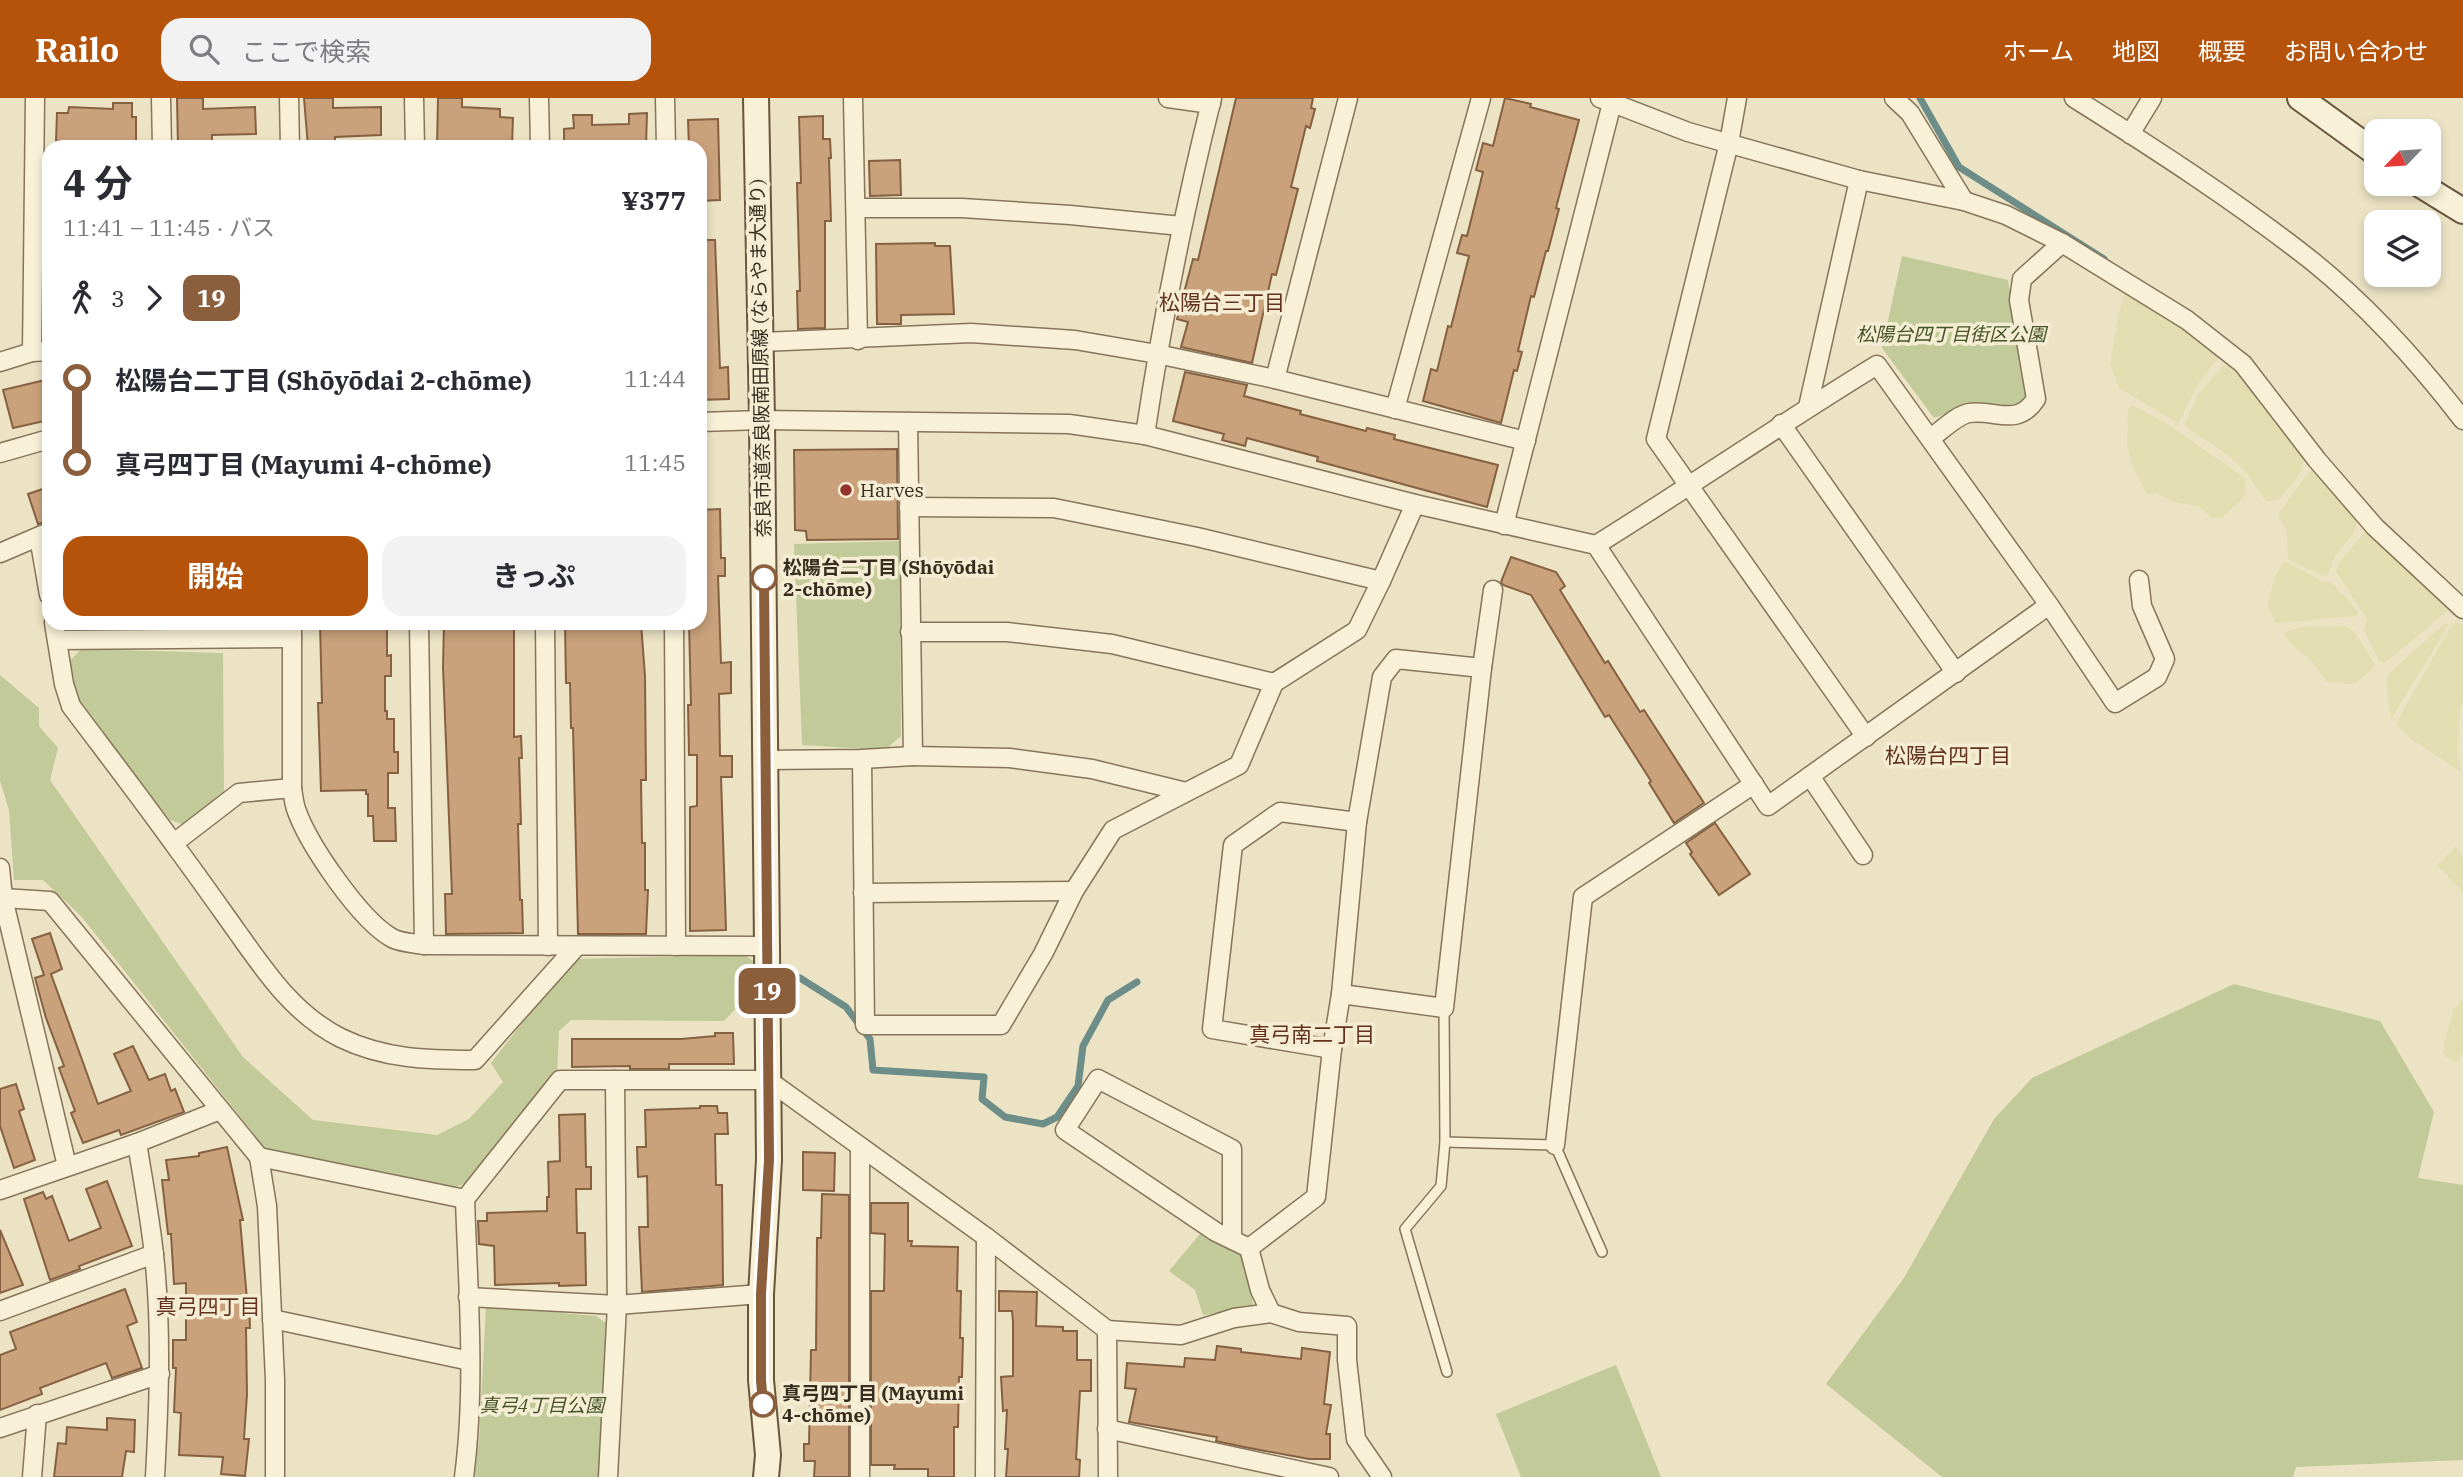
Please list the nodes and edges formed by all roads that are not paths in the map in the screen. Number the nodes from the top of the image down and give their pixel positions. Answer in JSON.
{"nodes":[{"id":1,"x":35,"y":98,"type":"edge"},
{"id":2,"x":161,"y":98,"type":"edge"},
{"id":3,"x":289,"y":98,"type":"edge"},
{"id":4,"x":414,"y":98,"type":"edge"},
{"id":5,"x":539,"y":98,"type":"edge"},
{"id":6,"x":665,"y":98,"type":"edge"},
{"id":7,"x":756,"y":98,"type":"edge"},
{"id":8,"x":853,"y":98,"type":"edge"},
{"id":9,"x":1168,"y":98,"type":"edge"},
{"id":10,"x":1349,"y":98,"type":"edge"},
{"id":11,"x":1481,"y":98,"type":"edge"},
{"id":12,"x":1737,"y":98,"type":"edge"},
{"id":13,"x":1894,"y":98,"type":"edge"},
{"id":14,"x":2074,"y":98,"type":"edge"},
{"id":15,"x":2152,"y":98,"type":"edge"},
{"id":16,"x":2300,"y":98,"type":"edge"},
{"id":17,"x":1606,"y":100,"type":"edge"},
{"id":18,"x":1212,"y":101,"type":"edge"},
{"id":19,"x":2130,"y":134,"type":"junction"},
{"id":20,"x":162,"y":140,"type":"edge"},
{"id":21,"x":290,"y":140,"type":"edge"},
{"id":22,"x":415,"y":140,"type":"edge"},
{"id":23,"x":540,"y":140,"type":"edge"},
{"id":24,"x":666,"y":140,"type":"edge"},
{"id":25,"x":1729,"y":144,"type":"junction"},
{"id":26,"x":2364,"y":144,"type":"edge"},
{"id":27,"x":1859,"y":180,"type":"junction"},
{"id":28,"x":2432,"y":196,"type":"edge"},
{"id":29,"x":2438,"y":196,"type":"edge"},
{"id":30,"x":1964,"y":201,"type":"junction"},
{"id":31,"x":856,"y":208,"type":"junction"},
{"id":32,"x":2463,"y":211,"type":"edge"},
{"id":33,"x":1181,"y":226,"type":"junction"},
{"id":34,"x":2463,"y":232,"type":"edge"},
{"id":35,"x":2062,"y":243,"type":"junction"},
{"id":36,"x":858,"y":340,"type":"junction"},
{"id":37,"x":761,"y":342,"type":"junction"},
{"id":38,"x":40,"y":351,"type":"edge"},
{"id":39,"x":1157,"y":354,"type":"junction"},
{"id":40,"x":0,"y":362,"type":"edge"},
{"id":41,"x":1275,"y":379,"type":"junction"},
{"id":42,"x":1808,"y":407,"type":"junction"},
{"id":43,"x":1395,"y":409,"type":"junction"},
{"id":44,"x":762,"y":420,"type":"junction"},
{"id":45,"x":2463,"y":420,"type":"edge"},
{"id":46,"x":707,"y":422,"type":"edge"},
{"id":47,"x":908,"y":422,"type":"junction"},
{"id":48,"x":1781,"y":424,"type":"junction"},
{"id":49,"x":1145,"y":435,"type":"junction"},
{"id":50,"x":1931,"y":438,"type":"junction"},
{"id":51,"x":42,"y":441,"type":"edge"},
{"id":52,"x":1526,"y":441,"type":"junction"},
{"id":53,"x":0,"y":453,"type":"edge"},
{"id":54,"x":1690,"y":486,"type":"junction"},
{"id":55,"x":1415,"y":504,"type":"junction"},
{"id":56,"x":909,"y":507,"type":"junction"},
{"id":57,"x":1504,"y":525,"type":"junction"},
{"id":58,"x":42,"y":535,"type":"edge"},
{"id":59,"x":1597,"y":545,"type":"junction"},
{"id":60,"x":0,"y":553,"type":"edge"},
{"id":61,"x":2139,"y":580,"type":"dead end"},
{"id":62,"x":1381,"y":581,"type":"junction"},
{"id":63,"x":1493,"y":590,"type":"dead end"},
{"id":64,"x":2049,"y":605,"type":"junction"},
{"id":65,"x":2463,"y":609,"type":"edge"},
{"id":66,"x":292,"y":630,"type":"edge"},
{"id":67,"x":419,"y":630,"type":"edge"},
{"id":68,"x":545,"y":630,"type":"edge"},
{"id":69,"x":674,"y":630,"type":"edge"},
{"id":70,"x":55,"y":631,"type":"edge"},
{"id":71,"x":910,"y":632,"type":"junction"},
{"id":72,"x":1482,"y":668,"type":"junction"},
{"id":73,"x":1956,"y":673,"type":"junction"},
{"id":74,"x":1274,"y":683,"type":"junction"},
{"id":75,"x":1866,"y":737,"type":"junction"},
{"id":76,"x":913,"y":756,"type":"junction"},
{"id":77,"x":862,"y":759,"type":"junction"},
{"id":78,"x":766,"y":760,"type":"junction"},
{"id":79,"x":1811,"y":776,"type":"junction"},
{"id":80,"x":1754,"y":784,"type":"junction"},
{"id":81,"x":292,"y":788,"type":"junction"},
{"id":82,"x":1186,"y":792,"type":"junction"},
{"id":83,"x":1357,"y":822,"type":"junction"},
{"id":84,"x":174,"y":843,"type":"junction"},
{"id":85,"x":1863,"y":855,"type":"dead end"},
{"id":86,"x":0,"y":867,"type":"edge"},
{"id":87,"x":1074,"y":891,"type":"junction"},
{"id":88,"x":863,"y":893,"type":"junction"},
{"id":89,"x":3,"y":898,"type":"junction"},
{"id":90,"x":424,"y":945,"type":"junction"},
{"id":91,"x":548,"y":946,"type":"junction"},
{"id":92,"x":676,"y":946,"type":"junction"},
{"id":93,"x":767,"y":946,"type":"junction"},
{"id":94,"x":576,"y":947,"type":"junction"},
{"id":95,"x":1341,"y":994,"type":"junction"},
{"id":96,"x":1444,"y":1008,"type":"junction"},
{"id":97,"x":1332,"y":1049,"type":"junction"},
{"id":98,"x":615,"y":1080,"type":"junction"},
{"id":99,"x":768,"y":1080,"type":"junction"},
{"id":100,"x":220,"y":1110,"type":"junction"},
{"id":101,"x":1445,"y":1142,"type":"junction"},
{"id":102,"x":137,"y":1143,"type":"junction"},
{"id":103,"x":1555,"y":1145,"type":"junction"},
{"id":104,"x":860,"y":1149,"type":"junction"},
{"id":105,"x":258,"y":1157,"type":"junction"},
{"id":106,"x":67,"y":1166,"type":"junction"},
{"id":107,"x":0,"y":1190,"type":"edge"},
{"id":108,"x":465,"y":1199,"type":"junction"},
{"id":109,"x":986,"y":1237,"type":"junction"},
{"id":110,"x":1232,"y":1240,"type":"junction"},
{"id":111,"x":1249,"y":1248,"type":"junction"},
{"id":112,"x":1602,"y":1252,"type":"dead end"},
{"id":113,"x":154,"y":1254,"type":"junction"},
{"id":114,"x":761,"y":1294,"type":"junction"},
{"id":115,"x":468,"y":1297,"type":"junction"},
{"id":116,"x":617,"y":1305,"type":"junction"},
{"id":117,"x":0,"y":1311,"type":"edge"},
{"id":118,"x":1271,"y":1313,"type":"junction"},
{"id":119,"x":272,"y":1319,"type":"junction"},
{"id":120,"x":1107,"y":1330,"type":"junction"},
{"id":121,"x":470,"y":1361,"type":"junction"},
{"id":122,"x":1447,"y":1372,"type":"dead end"},
{"id":123,"x":160,"y":1374,"type":"junction"},
{"id":124,"x":37,"y":1414,"type":"junction"},
{"id":125,"x":0,"y":1428,"type":"edge"},
{"id":126,"x":1107,"y":1429,"type":"junction"},
{"id":127,"x":32,"y":1477,"type":"edge"},
{"id":128,"x":155,"y":1477,"type":"edge"},
{"id":129,"x":275,"y":1477,"type":"edge"},
{"id":130,"x":464,"y":1477,"type":"edge"},
{"id":131,"x":608,"y":1477,"type":"edge"},
{"id":132,"x":766,"y":1477,"type":"edge"},
{"id":133,"x":860,"y":1477,"type":"edge"},
{"id":134,"x":985,"y":1477,"type":"edge"},
{"id":135,"x":1108,"y":1477,"type":"edge"},
{"id":136,"x":1329,"y":1477,"type":"edge"},
{"id":137,"x":1382,"y":1477,"type":"edge"}],
"edges":[{"from":1,"to":38,"type":"street"},
{"from":2,"to":20,"type":"street"},
{"from":3,"to":21,"type":"street"},
{"from":4,"to":22,"type":"street"},
{"from":5,"to":23,"type":"street"},
{"from":6,"to":24,"type":"street"},
{"from":7,"to":37,"type":"street","name":"奈良市道奈良阪南田原線 (ならやま大通り)"},
{"from":8,"to":31,"type":"street"},
{"from":9,"to":18,"type":"street"},
{"from":10,"to":41,"type":"street"},
{"from":11,"to":43,"type":"street"},
{"from":12,"to":25,"type":"street"},
{"from":13,"to":30,"type":"street"},
{"from":14,"to":19,"type":"street"},
{"from":15,"to":19,"type":"street"},
{"from":16,"to":26,"type":"street"},
{"from":17,"to":25,"type":"street"},
{"from":17,"to":52,"type":"street"},
{"from":18,"to":33,"type":"street"},
{"from":19,"to":45,"type":"street"},
{"from":25,"to":27,"type":"street"},
{"from":25,"to":54,"type":"street"},
{"from":27,"to":30,"type":"street"},
{"from":27,"to":42,"type":"street"},
{"from":28,"to":34,"type":"street"},
{"from":29,"to":32,"type":"street"},
{"from":30,"to":35,"type":"street"},
{"from":31,"to":33,"type":"street"},
{"from":31,"to":36,"type":"street"},
{"from":33,"to":39,"type":"street"},
{"from":35,"to":50,"type":"street"},
{"from":35,"to":65,"type":"street"},
{"from":36,"to":37,"type":"street"},
{"from":36,"to":39,"type":"street"},
{"from":37,"to":44,"type":"street","name":"奈良市道奈良阪南田原線 (ならやま大通り)"},
{"from":38,"to":40,"type":"street"},
{"from":39,"to":41,"type":"street"},
{"from":39,"to":49,"type":"street"},
{"from":41,"to":43,"type":"street"},
{"from":42,"to":48,"type":"street"},
{"from":42,"to":50,"type":"street"},
{"from":43,"to":52,"type":"street"},
{"from":44,"to":46,"type":"street"},
{"from":44,"to":47,"type":"street"},
{"from":44,"to":78,"type":"street","name":"奈良市道奈良阪南田原線 (ならやま大通り)"},
{"from":47,"to":49,"type":"street"},
{"from":47,"to":56,"type":"street"},
{"from":48,"to":54,"type":"street"},
{"from":48,"to":73,"type":"street"},
{"from":49,"to":55,"type":"street"},
{"from":50,"to":64,"type":"street"},
{"from":51,"to":53,"type":"street"},
{"from":52,"to":57,"type":"street"},
{"from":54,"to":59,"type":"street"},
{"from":54,"to":75,"type":"street"},
{"from":55,"to":57,"type":"street"},
{"from":55,"to":62,"type":"street"},
{"from":56,"to":62,"type":"street"},
{"from":56,"to":71,"type":"street"},
{"from":57,"to":59,"type":"street"},
{"from":58,"to":60,"type":"street"},
{"from":59,"to":80,"type":"street"},
{"from":61,"to":64,"type":"street"},
{"from":62,"to":74,"type":"street"},
{"from":63,"to":72,"type":"street"},
{"from":64,"to":73,"type":"street"},
{"from":66,"to":70,"type":"street"},
{"from":66,"to":81,"type":"street"},
{"from":67,"to":90,"type":"street"},
{"from":68,"to":91,"type":"street"},
{"from":69,"to":92,"type":"street"},
{"from":70,"to":84,"type":"street"},
{"from":71,"to":74,"type":"street"},
{"from":71,"to":76,"type":"street"},
{"from":72,"to":83,"type":"street"},
{"from":72,"to":96,"type":"street"},
{"from":73,"to":75,"type":"street"},
{"from":74,"to":82,"type":"street"},
{"from":75,"to":79,"type":"street"},
{"from":76,"to":77,"type":"street"},
{"from":76,"to":82,"type":"street"},
{"from":77,"to":78,"type":"street"},
{"from":77,"to":88,"type":"street"},
{"from":78,"to":93,"type":"street","name":"奈良市道奈良阪南田原線 (ならやま大通り)"},
{"from":79,"to":80,"type":"street"},
{"from":79,"to":85,"type":"street"},
{"from":80,"to":103,"type":"street"},
{"from":81,"to":84,"type":"street"},
{"from":81,"to":90,"type":"street"},
{"from":82,"to":87,"type":"street"},
{"from":83,"to":95,"type":"street"},
{"from":83,"to":97,"type":"street"},
{"from":84,"to":94,"type":"street"},
{"from":86,"to":89,"type":"street"},
{"from":87,"to":88,"type":"street"},
{"from":87,"to":88,"type":"street"},
{"from":89,"to":100,"type":"street"},
{"from":89,"to":106,"type":"street"},
{"from":90,"to":91,"type":"street"},
{"from":91,"to":94,"type":"street"},
{"from":92,"to":93,"type":"street"},
{"from":92,"to":94,"type":"street"},
{"from":93,"to":99,"type":"street","name":"奈良市道奈良阪南田原線 (ならやま大通り)"},
{"from":95,"to":96,"type":"street"},
{"from":95,"to":97,"type":"street"},
{"from":96,"to":101,"type":"lane"},
{"from":97,"to":111,"type":"street"},
{"from":98,"to":99,"type":"street"},
{"from":98,"to":108,"type":"street"},
{"from":98,"to":116,"type":"street"},
{"from":99,"to":104,"type":"street"},
{"from":99,"to":114,"type":"street","name":"奈良市道奈良阪南田原線 (ならやま大通り)"},
{"from":100,"to":102,"type":"street"},
{"from":100,"to":105,"type":"street"},
{"from":101,"to":103,"type":"lane"},
{"from":101,"to":122,"type":"lane"},
{"from":102,"to":106,"type":"street"},
{"from":102,"to":113,"type":"street"},
{"from":103,"to":112,"type":"lane"},
{"from":104,"to":109,"type":"street"},
{"from":104,"to":133,"type":"street"},
{"from":105,"to":108,"type":"street"},
{"from":105,"to":119,"type":"street"},
{"from":106,"to":107,"type":"street"},
{"from":108,"to":115,"type":"street"},
{"from":109,"to":120,"type":"street"},
{"from":109,"to":134,"type":"street"},
{"from":110,"to":110,"type":"street"},
{"from":110,"to":111,"type":"street"},
{"from":111,"to":118,"type":"street"},
{"from":113,"to":117,"type":"street"},
{"from":113,"to":123,"type":"street"},
{"from":114,"to":116,"type":"street"},
{"from":114,"to":132,"type":"street","name":"奈良市道奈良阪南田原線 (ならやま大通り)"},
{"from":115,"to":116,"type":"street"},
{"from":115,"to":121,"type":"street"},
{"from":116,"to":131,"type":"street"},
{"from":118,"to":120,"type":"street"},
{"from":118,"to":137,"type":"street"},
{"from":119,"to":121,"type":"street"},
{"from":119,"to":129,"type":"street"},
{"from":120,"to":126,"type":"street"},
{"from":121,"to":130,"type":"street"},
{"from":123,"to":124,"type":"street"},
{"from":123,"to":128,"type":"street"},
{"from":124,"to":125,"type":"street"},
{"from":124,"to":127,"type":"street"},
{"from":126,"to":135,"type":"street"},
{"from":126,"to":136,"type":"street"}]}
